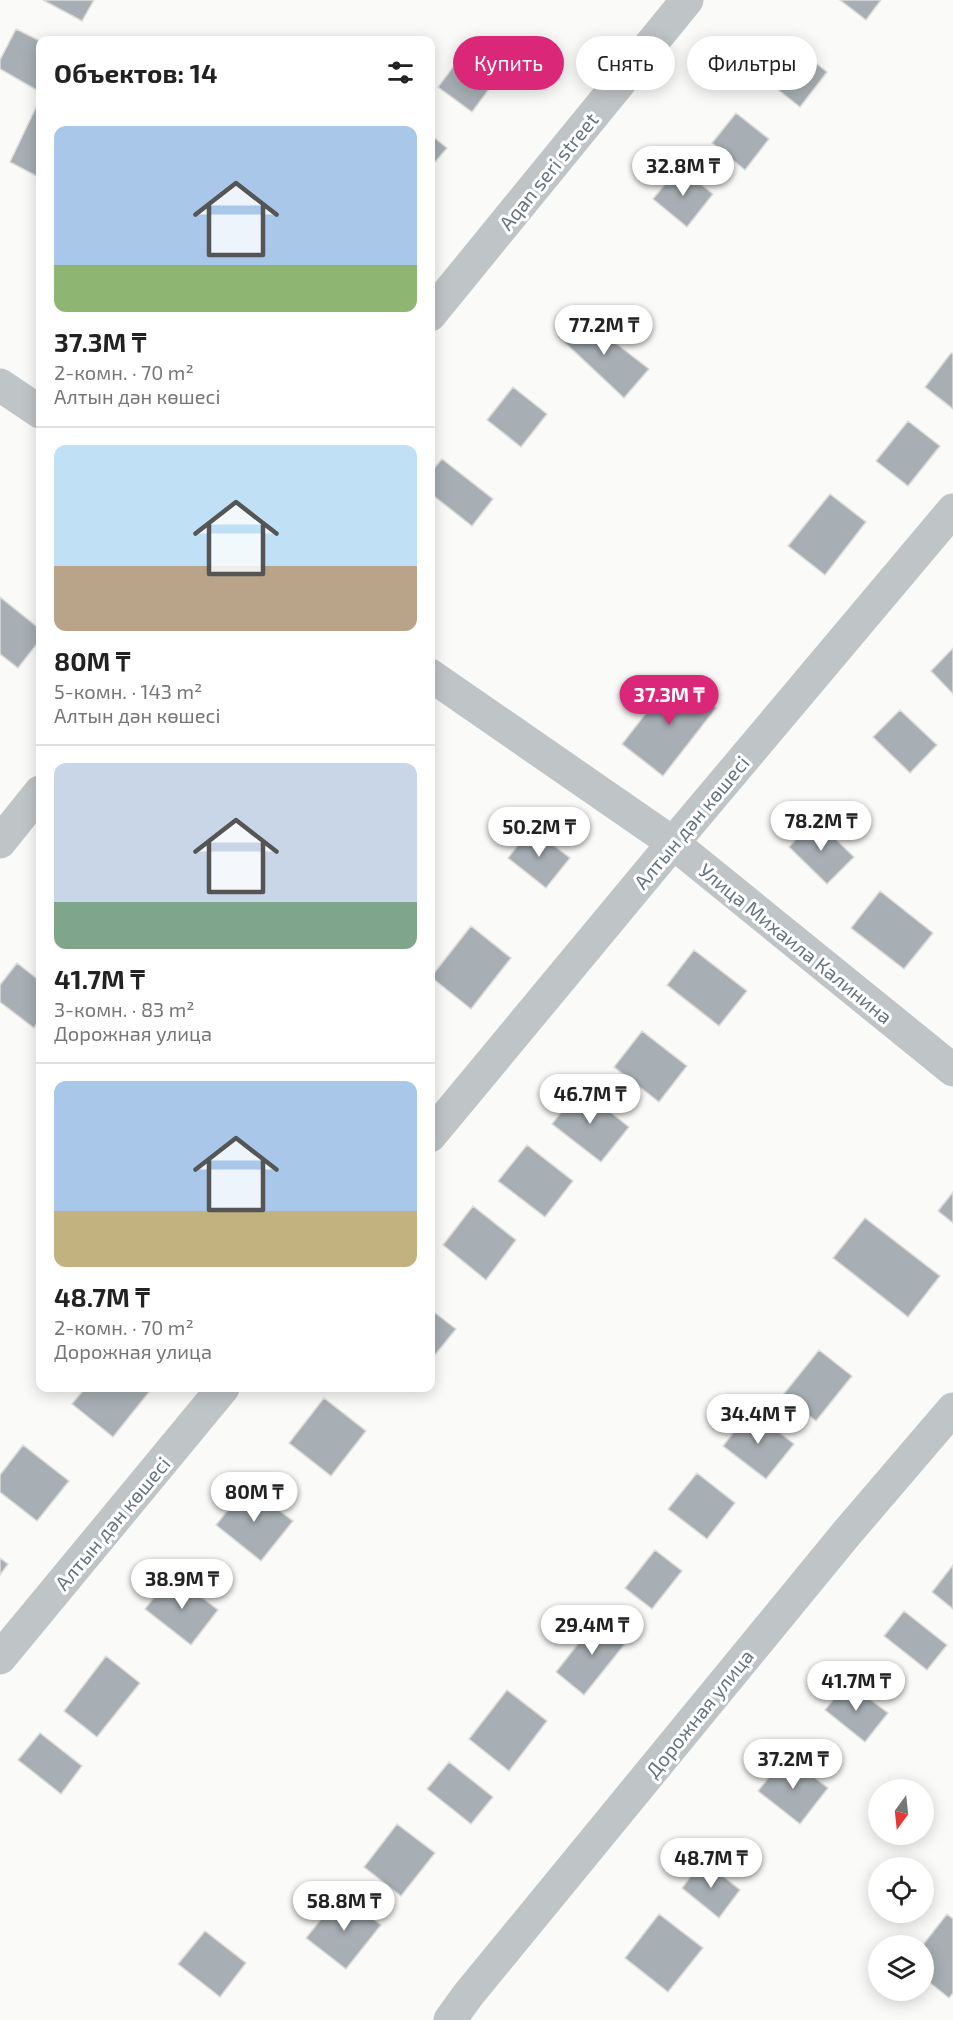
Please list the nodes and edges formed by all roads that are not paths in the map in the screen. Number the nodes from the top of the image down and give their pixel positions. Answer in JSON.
{"nodes":[{"id":1,"x":687,"y":0,"type":"edge"},
{"id":2,"x":435,"y":309,"type":"edge"},
{"id":3,"x":0,"y":385,"type":"edge"},
{"id":4,"x":36,"y":409,"type":"edge"},
{"id":5,"x":953,"y":510,"type":"edge"},
{"id":6,"x":435,"y":678,"type":"edge"},
{"id":7,"x":36,"y":797,"type":"edge"},
{"id":8,"x":0,"y":842,"type":"edge"},
{"id":9,"x":673,"y":843,"type":"junction"},
{"id":10,"x":953,"y":1070,"type":"edge"},
{"id":11,"x":435,"y":1130,"type":"edge"},
{"id":12,"x":220,"y":1392,"type":"edge"},
{"id":13,"x":953,"y":1409,"type":"edge"},
{"id":14,"x":0,"y":1658,"type":"edge"},
{"id":15,"x":450,"y":2020,"type":"edge"}],
"edges":[{"from":1,"to":2,"type":"street","name":"Aqan seri street"},
{"from":3,"to":4,"type":"street"},
{"from":5,"to":9,"type":"street","name":"Алтын дән көшесі"},
{"from":6,"to":9,"type":"street","name":"Улица Михаила Калинина"},
{"from":7,"to":8,"type":"street"},
{"from":9,"to":10,"type":"street","name":"Улица Михаила Калинина"},
{"from":9,"to":11,"type":"street","name":"Алтын дән көшесі"},
{"from":12,"to":14,"type":"street","name":"Алтын дән көшесі"},
{"from":13,"to":15,"type":"street","name":"Дорожная улица"}]}
